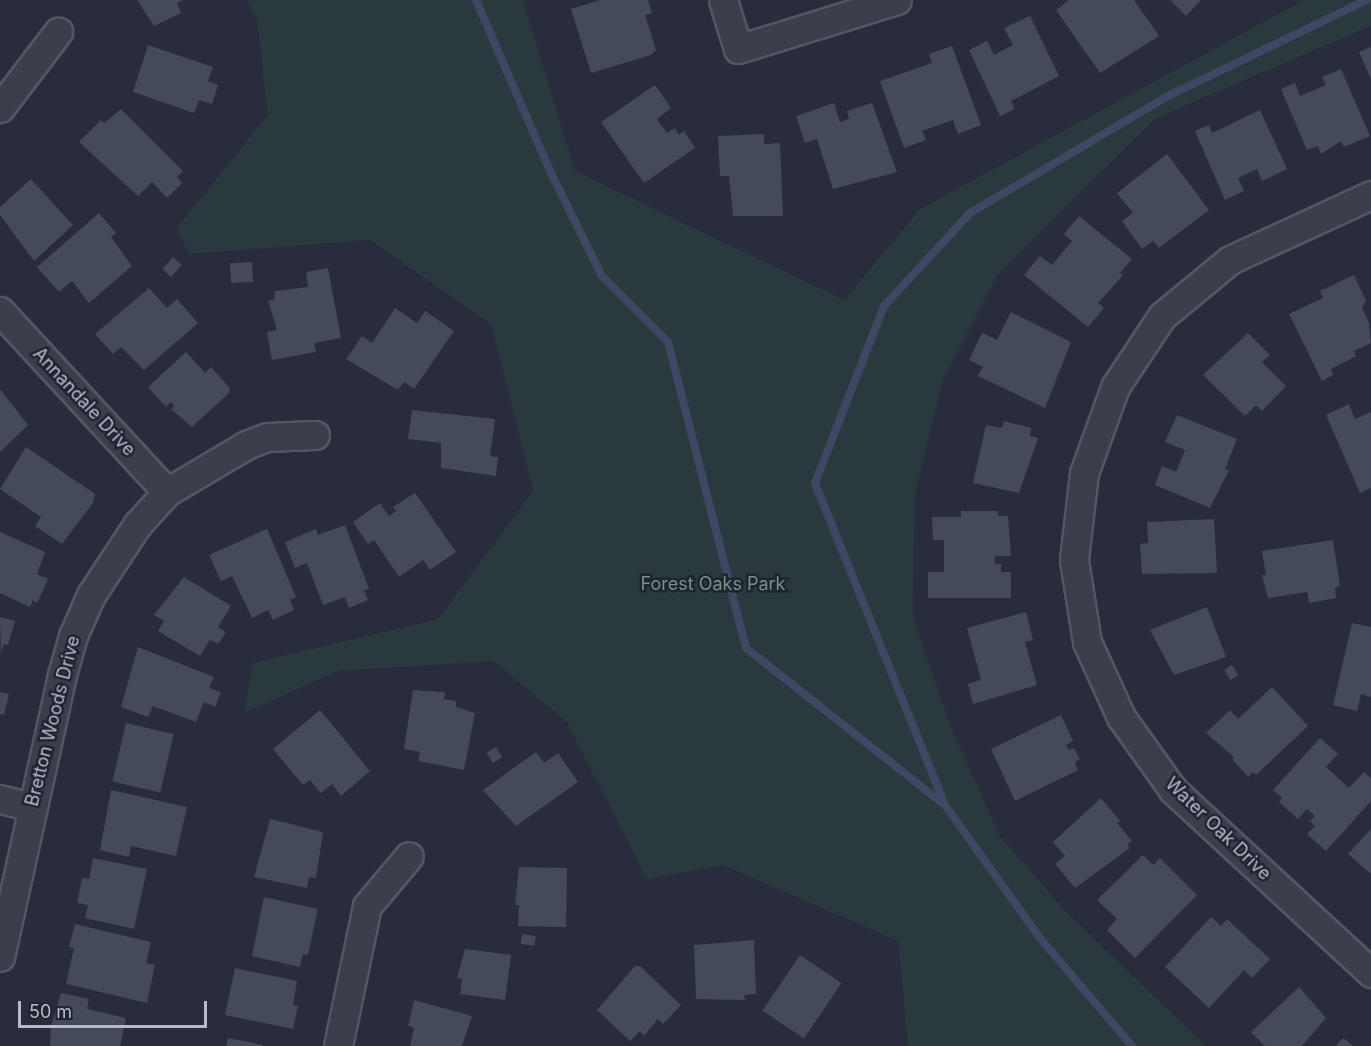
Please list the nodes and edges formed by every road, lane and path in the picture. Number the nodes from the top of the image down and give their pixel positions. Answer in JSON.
{"nodes":[{"id":1,"x":723,"y":0,"type":"edge"},
{"id":2,"x":897,"y":0,"type":"edge"},
{"id":3,"x":58,"y":32,"type":"dead end"},
{"id":4,"x":0,"y":108,"type":"edge"},
{"id":5,"x":1371,"y":195,"type":"edge"},
{"id":6,"x":0,"y":311,"type":"edge"},
{"id":7,"x":315,"y":435,"type":"dead end"},
{"id":8,"x":167,"y":492,"type":"junction"},
{"id":9,"x":0,"y":799,"type":"edge"},
{"id":10,"x":31,"y":807,"type":"junction"},
{"id":11,"x":409,"y":856,"type":"dead end"},
{"id":12,"x":0,"y":957,"type":"edge"},
{"id":13,"x":1371,"y":973,"type":"edge"},
{"id":14,"x":338,"y":1046,"type":"edge"}],
"edges":[{"from":1,"to":2,"type":"street"},
{"from":3,"to":4,"type":"street"},
{"from":5,"to":13,"type":"street","name":"Water Oak Drive"},
{"from":6,"to":8,"type":"street","name":"Annandale Drive"},
{"from":7,"to":8,"type":"street","name":"Bretton Woods Drive"},
{"from":8,"to":10,"type":"street","name":"Bretton Woods Drive"},
{"from":9,"to":10,"type":"street"},
{"from":10,"to":12,"type":"street","name":"Bretton Woods Drive"},
{"from":11,"to":14,"type":"street"}]}
